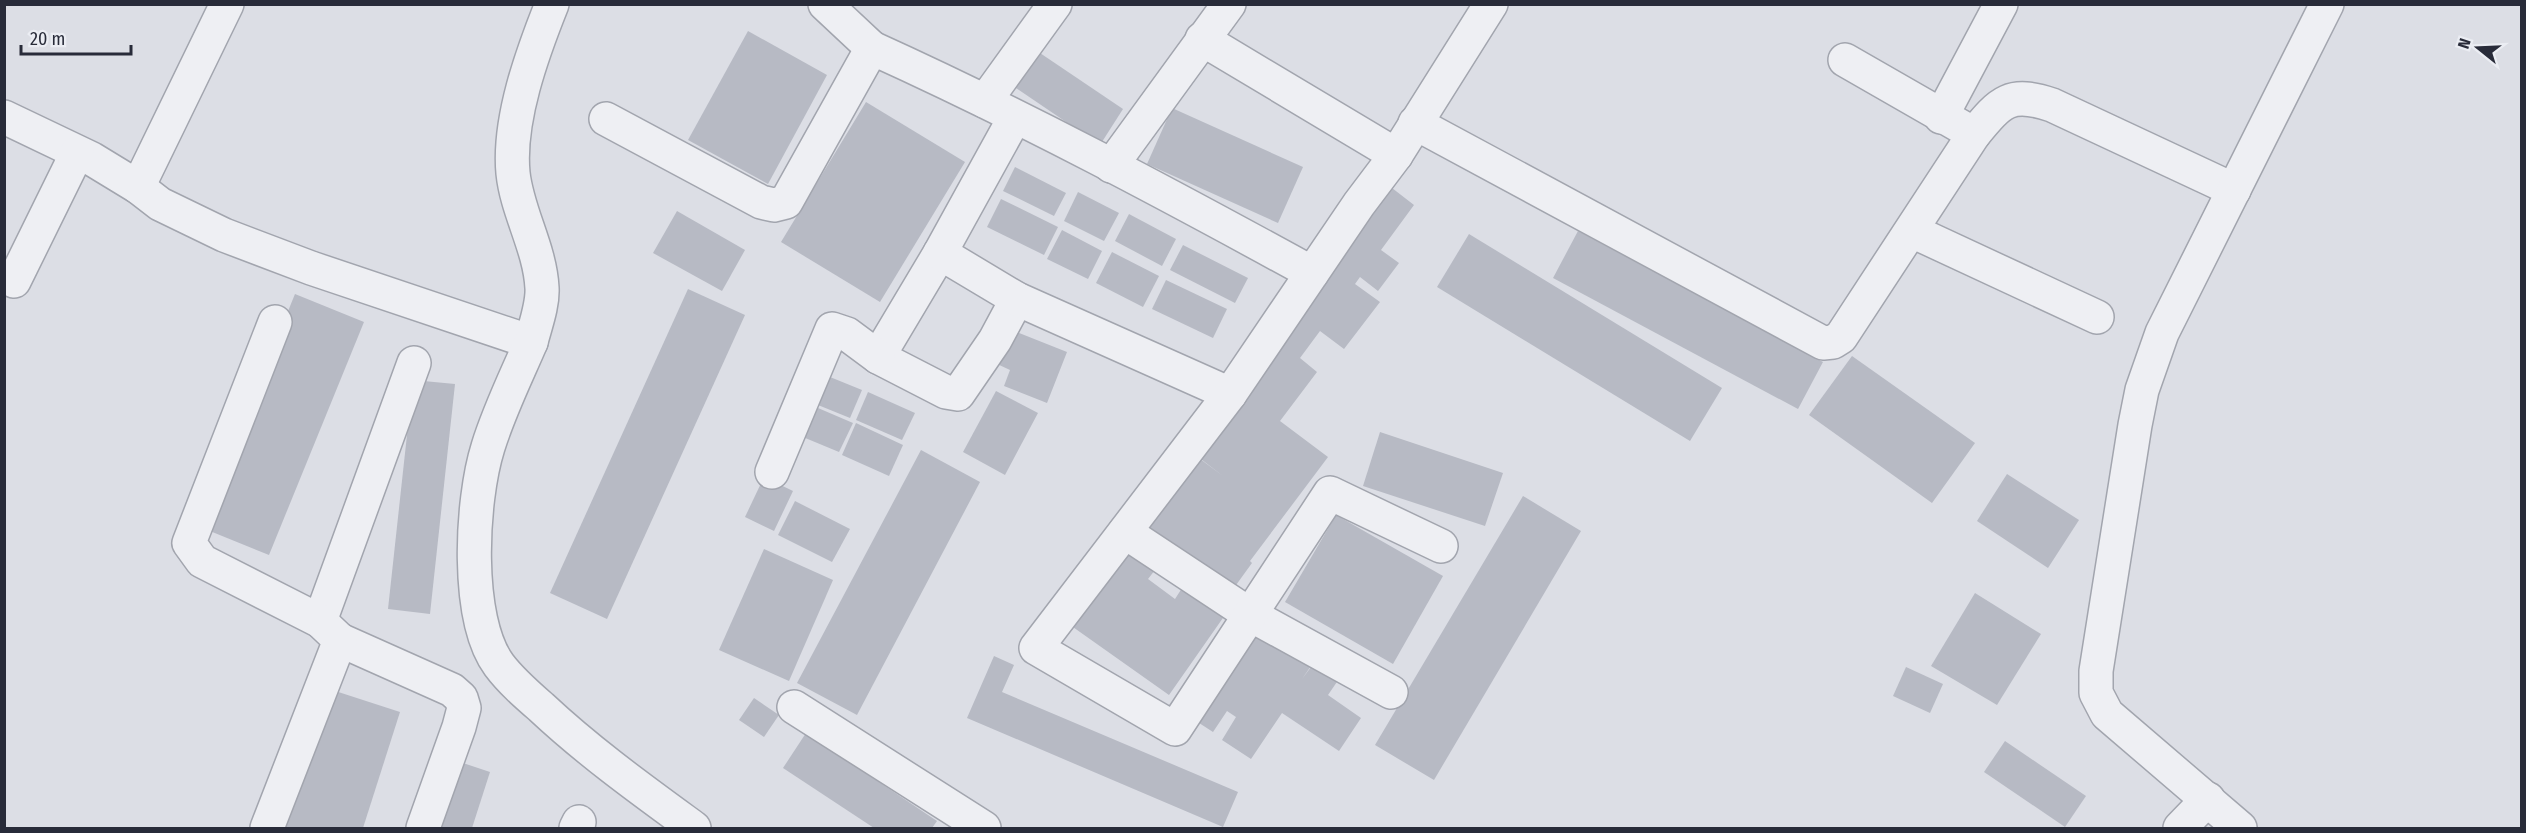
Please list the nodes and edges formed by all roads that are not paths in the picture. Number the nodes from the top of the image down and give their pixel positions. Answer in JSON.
{"nodes":[{"id":1,"x":227,"y":4,"type":"edge"},
{"id":2,"x":552,"y":4,"type":"edge"},
{"id":3,"x":825,"y":4,"type":"edge"},
{"id":4,"x":1055,"y":4,"type":"edge"},
{"id":5,"x":1229,"y":4,"type":"edge"},
{"id":6,"x":2001,"y":4,"type":"edge"},
{"id":7,"x":2327,"y":4,"type":"edge"},
{"id":8,"x":1477,"y":8,"type":"edge"},
{"id":9,"x":1202,"y":39,"type":"junction"},
{"id":10,"x":872,"y":48,"type":"junction"},
{"id":11,"x":1845,"y":60,"type":"dead end"},
{"id":12,"x":985,"y":101,"type":"junction"},
{"id":13,"x":4,"y":117,"type":"edge"},
{"id":14,"x":1015,"y":117,"type":"junction"},
{"id":15,"x":1941,"y":117,"type":"junction"},
{"id":16,"x":606,"y":119,"type":"dead end"},
{"id":17,"x":1415,"y":123,"type":"junction"},
{"id":18,"x":1974,"y":134,"type":"junction"},
{"id":19,"x":77,"y":153,"type":"junction"},
{"id":20,"x":1396,"y":155,"type":"junction"},
{"id":21,"x":1111,"y":165,"type":"junction"},
{"id":22,"x":138,"y":187,"type":"junction"},
{"id":23,"x":2234,"y":189,"type":"junction"},
{"id":24,"x":1912,"y":231,"type":"junction"},
{"id":25,"x":940,"y":253,"type":"junction"},
{"id":26,"x":1312,"y":273,"type":"junction"},
{"id":27,"x":14,"y":281,"type":"dead end"},
{"id":28,"x":1017,"y":299,"type":"junction"},
{"id":29,"x":2097,"y":317,"type":"dead end"},
{"id":30,"x":275,"y":322,"type":"dead end"},
{"id":31,"x":531,"y":342,"type":"junction"},
{"id":32,"x":878,"y":357,"type":"junction"},
{"id":33,"x":414,"y":363,"type":"dead end"},
{"id":34,"x":1230,"y":394,"type":"junction"},
{"id":35,"x":772,"y":472,"type":"dead end"},
{"id":36,"x":1125,"y":532,"type":"junction"},
{"id":37,"x":1441,"y":546,"type":"dead end"},
{"id":38,"x":1250,"y":614,"type":"junction"},
{"id":39,"x":330,"y":631,"type":"junction"},
{"id":40,"x":1391,"y":692,"type":"dead end"},
{"id":41,"x":794,"y":706,"type":"dead end"},
{"id":42,"x":2208,"y":799,"type":"junction"},
{"id":43,"x":267,"y":828,"type":"edge"},
{"id":44,"x":423,"y":828,"type":"edge"},
{"id":45,"x":694,"y":828,"type":"edge"},
{"id":46,"x":984,"y":828,"type":"edge"},
{"id":47,"x":2180,"y":828,"type":"edge"},
{"id":48,"x":2240,"y":828,"type":"edge"}],
"edges":[{"from":1,"to":22,"type":"street"},
{"from":2,"to":31,"type":"street"},
{"from":3,"to":10,"type":"street"},
{"from":4,"to":12,"type":"street"},
{"from":5,"to":9,"type":"street"},
{"from":6,"to":15,"type":"street"},
{"from":7,"to":23,"type":"street"},
{"from":8,"to":17,"type":"street"},
{"from":9,"to":20,"type":"street"},
{"from":9,"to":21,"type":"street"},
{"from":10,"to":12,"type":"street"},
{"from":10,"to":16,"type":"street"},
{"from":11,"to":15,"type":"street"},
{"from":12,"to":14,"type":"street"},
{"from":13,"to":19,"type":"street"},
{"from":14,"to":21,"type":"street"},
{"from":14,"to":25,"type":"street"},
{"from":15,"to":18,"type":"street"},
{"from":17,"to":20,"type":"street"},
{"from":17,"to":24,"type":"street"},
{"from":18,"to":23,"type":"street"},
{"from":18,"to":24,"type":"street"},
{"from":19,"to":22,"type":"street"},
{"from":19,"to":27,"type":"street"},
{"from":20,"to":26,"type":"street"},
{"from":21,"to":26,"type":"street"},
{"from":22,"to":31,"type":"street"},
{"from":23,"to":42,"type":"street"},
{"from":24,"to":29,"type":"street"},
{"from":25,"to":28,"type":"street"},
{"from":25,"to":32,"type":"street"},
{"from":26,"to":34,"type":"street"},
{"from":28,"to":32,"type":"street"},
{"from":28,"to":34,"type":"street"},
{"from":30,"to":39,"type":"street"},
{"from":31,"to":45,"type":"street"},
{"from":32,"to":35,"type":"street"},
{"from":33,"to":39,"type":"street"},
{"from":34,"to":36,"type":"street"},
{"from":36,"to":38,"type":"street"},
{"from":36,"to":38,"type":"street"},
{"from":37,"to":38,"type":"street"},
{"from":38,"to":40,"type":"street"},
{"from":39,"to":43,"type":"street"},
{"from":39,"to":44,"type":"street"},
{"from":41,"to":46,"type":"street"},
{"from":42,"to":47,"type":"street"},
{"from":42,"to":48,"type":"street"}]}
